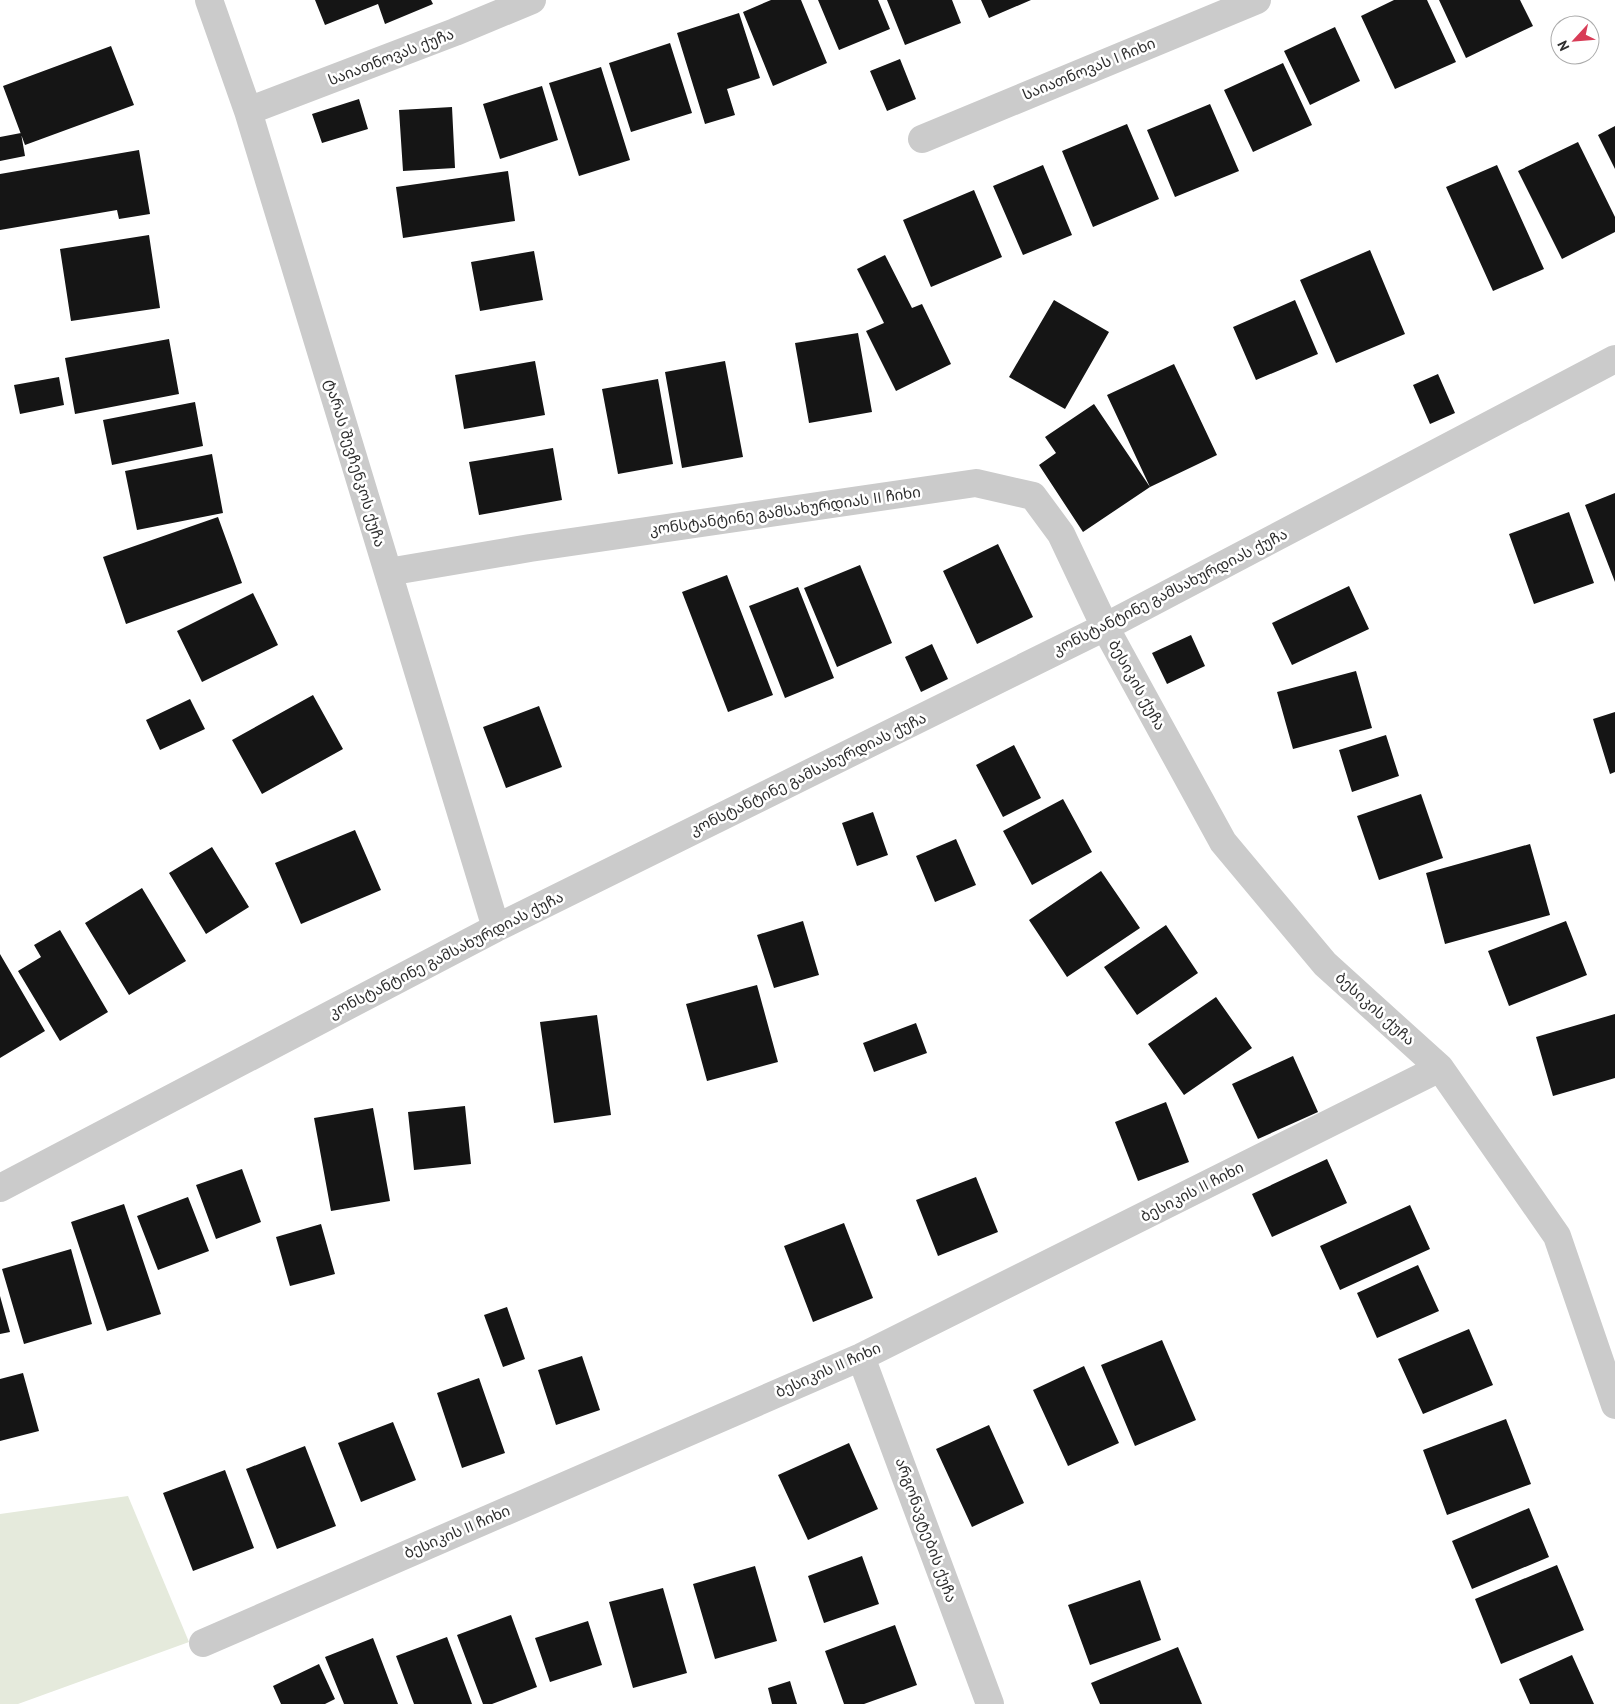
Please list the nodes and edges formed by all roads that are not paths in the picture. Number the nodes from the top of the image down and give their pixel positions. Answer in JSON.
{"nodes":[{"id":1,"x":209,"y":0,"type":"edge"},
{"id":2,"x":532,"y":0,"type":"edge"},
{"id":3,"x":1257,"y":0,"type":"edge"},
{"id":4,"x":248,"y":111,"type":"junction"},
{"id":5,"x":922,"y":139,"type":"dead end"},
{"id":6,"x":1615,"y":359,"type":"edge"},
{"id":7,"x":388,"y":572,"type":"junction"},
{"id":8,"x":1105,"y":627,"type":"junction"},
{"id":9,"x":496,"y":928,"type":"junction"},
{"id":10,"x":1440,"y":1068,"type":"junction"},
{"id":11,"x":0,"y":1188,"type":"edge"},
{"id":12,"x":861,"y":1357,"type":"junction"},
{"id":13,"x":1615,"y":1405,"type":"edge"},
{"id":14,"x":203,"y":1643,"type":"dead end"},
{"id":15,"x":990,"y":1704,"type":"edge"}],
"edges":[{"from":1,"to":4,"type":"street","name":"ტარას შევჩენკოს ქუჩა"},
{"from":2,"to":4,"type":"street","name":"საიათნოვას ქუჩა"},
{"from":3,"to":5,"type":"street","name":"საიათნოვას I ჩიხი"},
{"from":4,"to":7,"type":"street","name":"ტარას შევჩენკოს ქუჩა"},
{"from":6,"to":8,"type":"street","name":"კონსტანტინე გამსახურდიას ქუჩა"},
{"from":7,"to":8,"type":"street","name":"კონსტანტინე გამსახურდიას II ჩიხი"},
{"from":7,"to":9,"type":"street","name":"ტარას შევჩენკოს ქუჩა"},
{"from":8,"to":9,"type":"street","name":"კონსტანტინე გამსახურდიას ქუჩა"},
{"from":8,"to":10,"type":"street","name":"ბესიკის ქუჩა"},
{"from":9,"to":11,"type":"street","name":"კონსტანტინე გამსახურდიას ქუჩა"},
{"from":10,"to":12,"type":"street","name":"ბესიკის II ჩიხი"},
{"from":10,"to":13,"type":"street","name":"ბესიკის ქუჩა"},
{"from":12,"to":14,"type":"street","name":"ბესიკის II ჩიხი"},
{"from":12,"to":15,"type":"street","name":"არგონავტების ქუჩა"}]}
